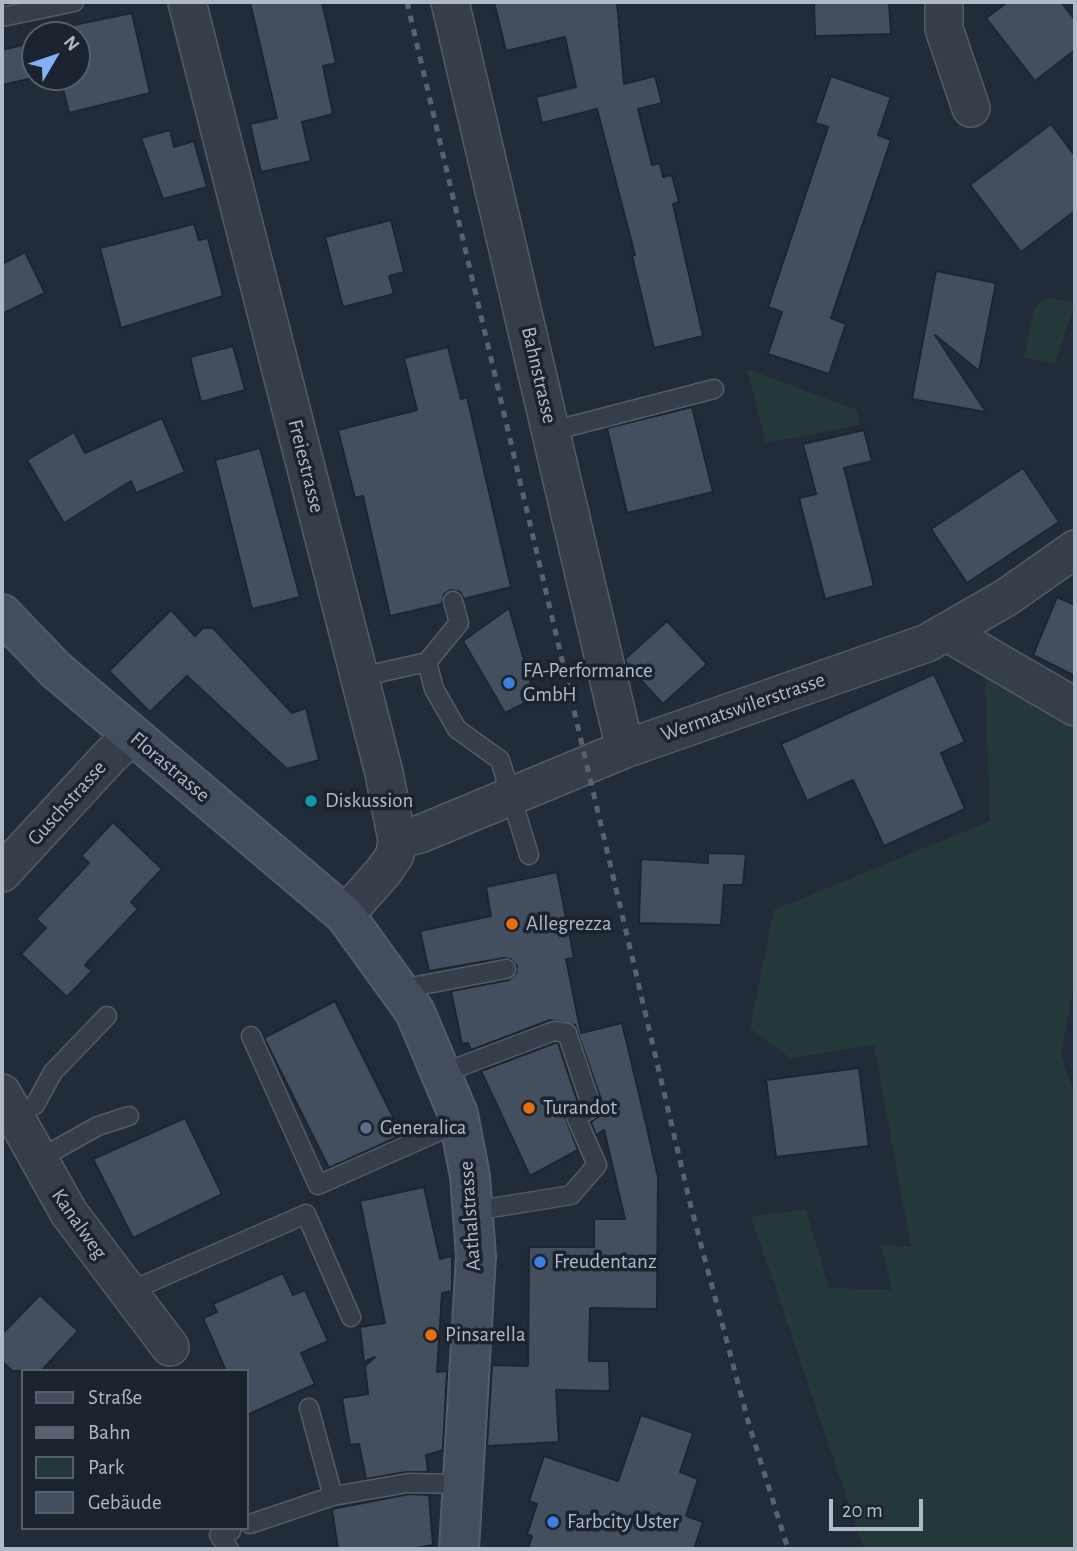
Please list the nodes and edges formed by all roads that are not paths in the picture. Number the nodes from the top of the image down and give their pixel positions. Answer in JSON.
{"nodes":[{"id":1,"x":74,"y":2,"type":"edge"},
{"id":2,"x":187,"y":2,"type":"edge"},
{"id":3,"x":450,"y":2,"type":"edge"},
{"id":4,"x":944,"y":2,"type":"edge"},
{"id":5,"x":2,"y":17,"type":"edge"},
{"id":6,"x":971,"y":108,"type":"dead end"},
{"id":7,"x":714,"y":389,"type":"dead end"},
{"id":8,"x":552,"y":431,"type":"junction"},
{"id":9,"x":1075,"y":548,"type":"edge"},
{"id":10,"x":453,"y":601,"type":"dead end"},
{"id":11,"x":2,"y":614,"type":"edge"},
{"id":12,"x":948,"y":633,"type":"junction"},
{"id":13,"x":427,"y":662,"type":"junction"},
{"id":14,"x":360,"y":677,"type":"junction"},
{"id":15,"x":1075,"y":706,"type":"edge"},
{"id":16,"x":133,"y":735,"type":"junction"},
{"id":17,"x":625,"y":749,"type":"junction"},
{"id":18,"x":512,"y":796,"type":"junction"},
{"id":19,"x":397,"y":840,"type":"junction"},
{"id":20,"x":529,"y":855,"type":"dead end"},
{"id":21,"x":2,"y":873,"type":"edge"},
{"id":22,"x":345,"y":915,"type":"junction"},
{"id":23,"x":506,"y":969,"type":"dead end"},
{"id":24,"x":401,"y":989,"type":"junction"},
{"id":25,"x":107,"y":1016,"type":"dead end"},
{"id":26,"x":251,"y":1036,"type":"dead end"},
{"id":27,"x":443,"y":1073,"type":"junction"},
{"id":28,"x":18,"y":1099,"type":"edge"},
{"id":29,"x":130,"y":1116,"type":"dead end"},
{"id":30,"x":460,"y":1122,"type":"junction"},
{"id":31,"x":37,"y":1160,"type":"junction"},
{"id":32,"x":473,"y":1211,"type":"junction"},
{"id":33,"x":128,"y":1292,"type":"junction"},
{"id":34,"x":351,"y":1317,"type":"dead end"},
{"id":35,"x":170,"y":1347,"type":"dead end"},
{"id":36,"x":309,"y":1409,"type":"dead end"},
{"id":37,"x":463,"y":1484,"type":"junction"},
{"id":38,"x":333,"y":1496,"type":"junction"},
{"id":39,"x":250,"y":1524,"type":"dead end"},
{"id":40,"x":459,"y":1549,"type":"edge"}],
"edges":[{"from":1,"to":5,"type":"lane"},
{"from":2,"to":14,"type":"street","name":"Freiestrasse"},
{"from":3,"to":8,"type":"street","name":"Bahnstrasse"},
{"from":4,"to":6,"type":"street"},
{"from":7,"to":8,"type":"lane"},
{"from":8,"to":17,"type":"street","name":"Bahnstrasse"},
{"from":9,"to":12,"type":"street","name":"Wermatswilerstrasse"},
{"from":10,"to":13,"type":"lane"},
{"from":11,"to":16,"type":"main road","name":"Florastrasse"},
{"from":12,"to":15,"type":"street"},
{"from":12,"to":17,"type":"street","name":"Wermatswilerstrasse"},
{"from":13,"to":14,"type":"lane"},
{"from":13,"to":18,"type":"lane"},
{"from":14,"to":19,"type":"street","name":"Freiestrasse"},
{"from":16,"to":21,"type":"street","name":"Guschstrasse"},
{"from":16,"to":22,"type":"main road","name":"Florastrasse"},
{"from":17,"to":18,"type":"street","name":"Wermatswilerstrasse"},
{"from":18,"to":19,"type":"street","name":"Wermatswilerstrasse"},
{"from":18,"to":20,"type":"lane"},
{"from":19,"to":22,"type":"street"},
{"from":22,"to":24,"type":"main road","name":"Aathalstrasse"},
{"from":23,"to":24,"type":"lane"},
{"from":24,"to":27,"type":"main road","name":"Aathalstrasse"},
{"from":25,"to":28,"type":"lane"},
{"from":26,"to":30,"type":"lane"},
{"from":27,"to":30,"type":"main road","name":"Aathalstrasse"},
{"from":27,"to":32,"type":"lane"},
{"from":28,"to":31,"type":"street","name":"Kanalweg"},
{"from":29,"to":31,"type":"lane"},
{"from":30,"to":32,"type":"main road","name":"Aathalstrasse"},
{"from":31,"to":33,"type":"street","name":"Kanalweg"},
{"from":32,"to":37,"type":"main road","name":"Aathalstrasse"},
{"from":33,"to":34,"type":"lane"},
{"from":33,"to":35,"type":"street","name":"Kanalweg"},
{"from":36,"to":38,"type":"lane"},
{"from":37,"to":38,"type":"lane"},
{"from":37,"to":40,"type":"main road","name":"Aathalstrasse"},
{"from":38,"to":39,"type":"lane"}]}
